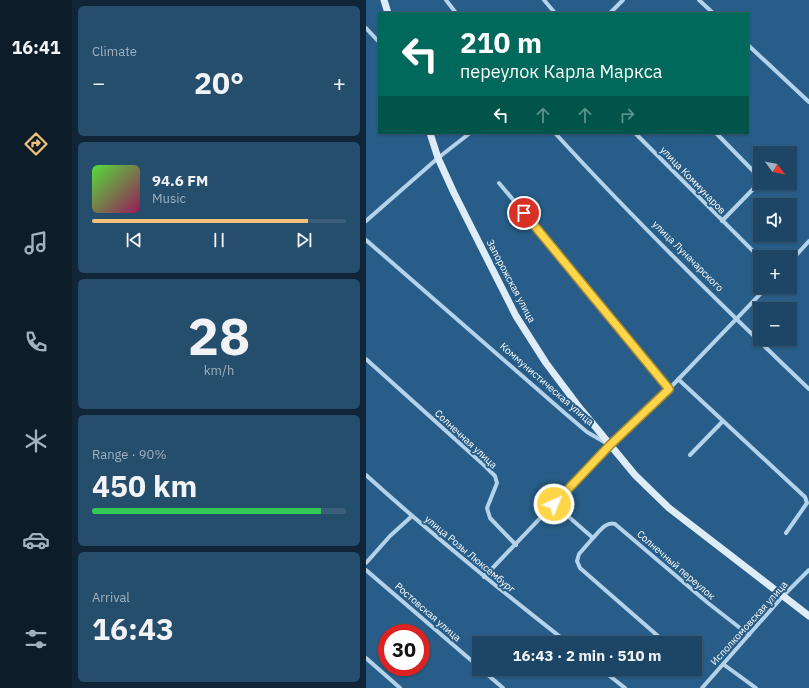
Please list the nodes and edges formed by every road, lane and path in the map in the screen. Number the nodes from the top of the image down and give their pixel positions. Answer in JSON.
{"nodes":[{"id":1,"x":384,"y":0,"type":"edge"},
{"id":2,"x":446,"y":0,"type":"edge"},
{"id":3,"x":544,"y":0,"type":"edge"},
{"id":4,"x":622,"y":0,"type":"edge"},
{"id":5,"x":699,"y":0,"type":"edge"},
{"id":6,"x":388,"y":12,"type":"edge"},
{"id":7,"x":455,"y":12,"type":"edge"},
{"id":8,"x":554,"y":12,"type":"edge"},
{"id":9,"x":611,"y":12,"type":"edge"},
{"id":10,"x":712,"y":12,"type":"edge"},
{"id":11,"x":366,"y":28,"type":"edge"},
{"id":12,"x":378,"y":41,"type":"edge"},
{"id":13,"x":749,"y":46,"type":"edge"},
{"id":14,"x":809,"y":102,"type":"edge"},
{"id":15,"x":430,"y":134,"type":"edge"},
{"id":16,"x":469,"y":134,"type":"edge"},
{"id":17,"x":556,"y":134,"type":"edge"},
{"id":18,"x":636,"y":134,"type":"edge"},
{"id":19,"x":717,"y":134,"type":"edge"},
{"id":20,"x":438,"y":158,"type":"junction"},
{"id":21,"x":753,"y":171,"type":"edge"},
{"id":22,"x":499,"y":183,"type":"dead end"},
{"id":23,"x":753,"y":189,"type":"edge"},
{"id":24,"x":366,"y":221,"type":"edge"},
{"id":25,"x":722,"y":221,"type":"junction"},
{"id":26,"x":366,"y":240,"type":"edge"},
{"id":27,"x":809,"y":241,"type":"edge"},
{"id":28,"x":753,"y":251,"type":"edge"},
{"id":29,"x":797,"y":254,"type":"edge"},
{"id":30,"x":760,"y":294,"type":"edge"},
{"id":31,"x":737,"y":318,"type":"junction"},
{"id":32,"x":366,"y":358,"type":"edge"},
{"id":33,"x":678,"y":379,"type":"junction"},
{"id":34,"x":669,"y":389,"type":"junction"},
{"id":35,"x":809,"y":389,"type":"edge"},
{"id":36,"x":723,"y":421,"type":"junction"},
{"id":37,"x":610,"y":445,"type":"junction"},
{"id":38,"x":690,"y":455,"type":"dead end"},
{"id":39,"x":366,"y":475,"type":"edge"},
{"id":40,"x":554,"y":504,"type":"junction"},
{"id":41,"x":412,"y":516,"type":"junction"},
{"id":42,"x":786,"y":533,"type":"dead end"},
{"id":43,"x":593,"y":538,"type":"junction"},
{"id":44,"x":516,"y":545,"type":"junction"},
{"id":45,"x":366,"y":562,"type":"edge"},
{"id":46,"x":366,"y":570,"type":"edge"},
{"id":47,"x":809,"y":570,"type":"edge"},
{"id":48,"x":484,"y":577,"type":"junction"},
{"id":49,"x":783,"y":596,"type":"junction"},
{"id":50,"x":809,"y":616,"type":"edge"},
{"id":51,"x":559,"y":636,"type":"edge"},
{"id":52,"x":658,"y":636,"type":"edge"},
{"id":53,"x":748,"y":636,"type":"junction"},
{"id":54,"x":366,"y":658,"type":"edge"},
{"id":55,"x":472,"y":661,"type":"edge"},
{"id":56,"x":723,"y":664,"type":"junction"},
{"id":57,"x":489,"y":676,"type":"edge"},
{"id":58,"x":610,"y":676,"type":"edge"},
{"id":59,"x":400,"y":688,"type":"edge"},
{"id":60,"x":503,"y":688,"type":"edge"},
{"id":61,"x":625,"y":688,"type":"edge"},
{"id":62,"x":702,"y":688,"type":"edge"},
{"id":63,"x":756,"y":688,"type":"edge"}],
"edges":[{"from":1,"to":6,"type":"main road"},
{"from":2,"to":7,"type":"street"},
{"from":3,"to":8,"type":"street"},
{"from":4,"to":9,"type":"street"},
{"from":5,"to":10,"type":"street"},
{"from":11,"to":12,"type":"street"},
{"from":13,"to":14,"type":"street"},
{"from":15,"to":20,"type":"main road","name":"Запорожская улица"},
{"from":16,"to":20,"type":"street"},
{"from":17,"to":31,"type":"street","name":"улица Луначарского"},
{"from":18,"to":25,"type":"street","name":"улица Коммунаров"},
{"from":19,"to":21,"type":"street","name":"улица Коммунаров"},
{"from":20,"to":24,"type":"street"},
{"from":20,"to":37,"type":"main road","name":"Запорожская улица"},
{"from":22,"to":34,"type":"street"},
{"from":23,"to":25,"type":"street","name":"улица Коммунаров"},
{"from":25,"to":28,"type":"street","name":"улица Коммунаров"},
{"from":26,"to":37,"type":"street","name":"Коммунистическая улица"},
{"from":27,"to":29,"type":"street"},
{"from":30,"to":31,"type":"street"},
{"from":31,"to":33,"type":"street"},
{"from":31,"to":35,"type":"street","name":"улица Луначарского"},
{"from":32,"to":44,"type":"street","name":"Солнечная улица"},
{"from":33,"to":34,"type":"street"},
{"from":33,"to":36,"type":"street"},
{"from":34,"to":37,"type":"street"},
{"from":36,"to":38,"type":"street"},
{"from":36,"to":42,"type":"street"},
{"from":37,"to":40,"type":"street"},
{"from":37,"to":49,"type":"main road","name":"Коммунистическая улица"},
{"from":39,"to":41,"type":"street","name":"улица Розы Люксембург"},
{"from":40,"to":43,"type":"street"},
{"from":40,"to":44,"type":"street"},
{"from":41,"to":45,"type":"street"},
{"from":41,"to":48,"type":"street","name":"улица Розы Люксембург"},
{"from":43,"to":52,"type":"street"},
{"from":43,"to":53,"type":"street","name":"Солнечный переулок"},
{"from":44,"to":48,"type":"street"},
{"from":46,"to":55,"type":"street","name":"Ростовская улица"},
{"from":47,"to":49,"type":"street","name":"Исполкомовская улица"},
{"from":48,"to":51,"type":"street","name":"улица Розы Люксембург"},
{"from":49,"to":50,"type":"main road","name":"Коммунистическая улица"},
{"from":49,"to":53,"type":"street","name":"Исполкомовская улица"},
{"from":53,"to":56,"type":"street","name":"Исполкомовская улица"},
{"from":54,"to":59,"type":"street"},
{"from":56,"to":62,"type":"street","name":"Исполкомовская улица"},
{"from":56,"to":63,"type":"street"},
{"from":57,"to":60,"type":"street"},
{"from":58,"to":61,"type":"street"}]}
